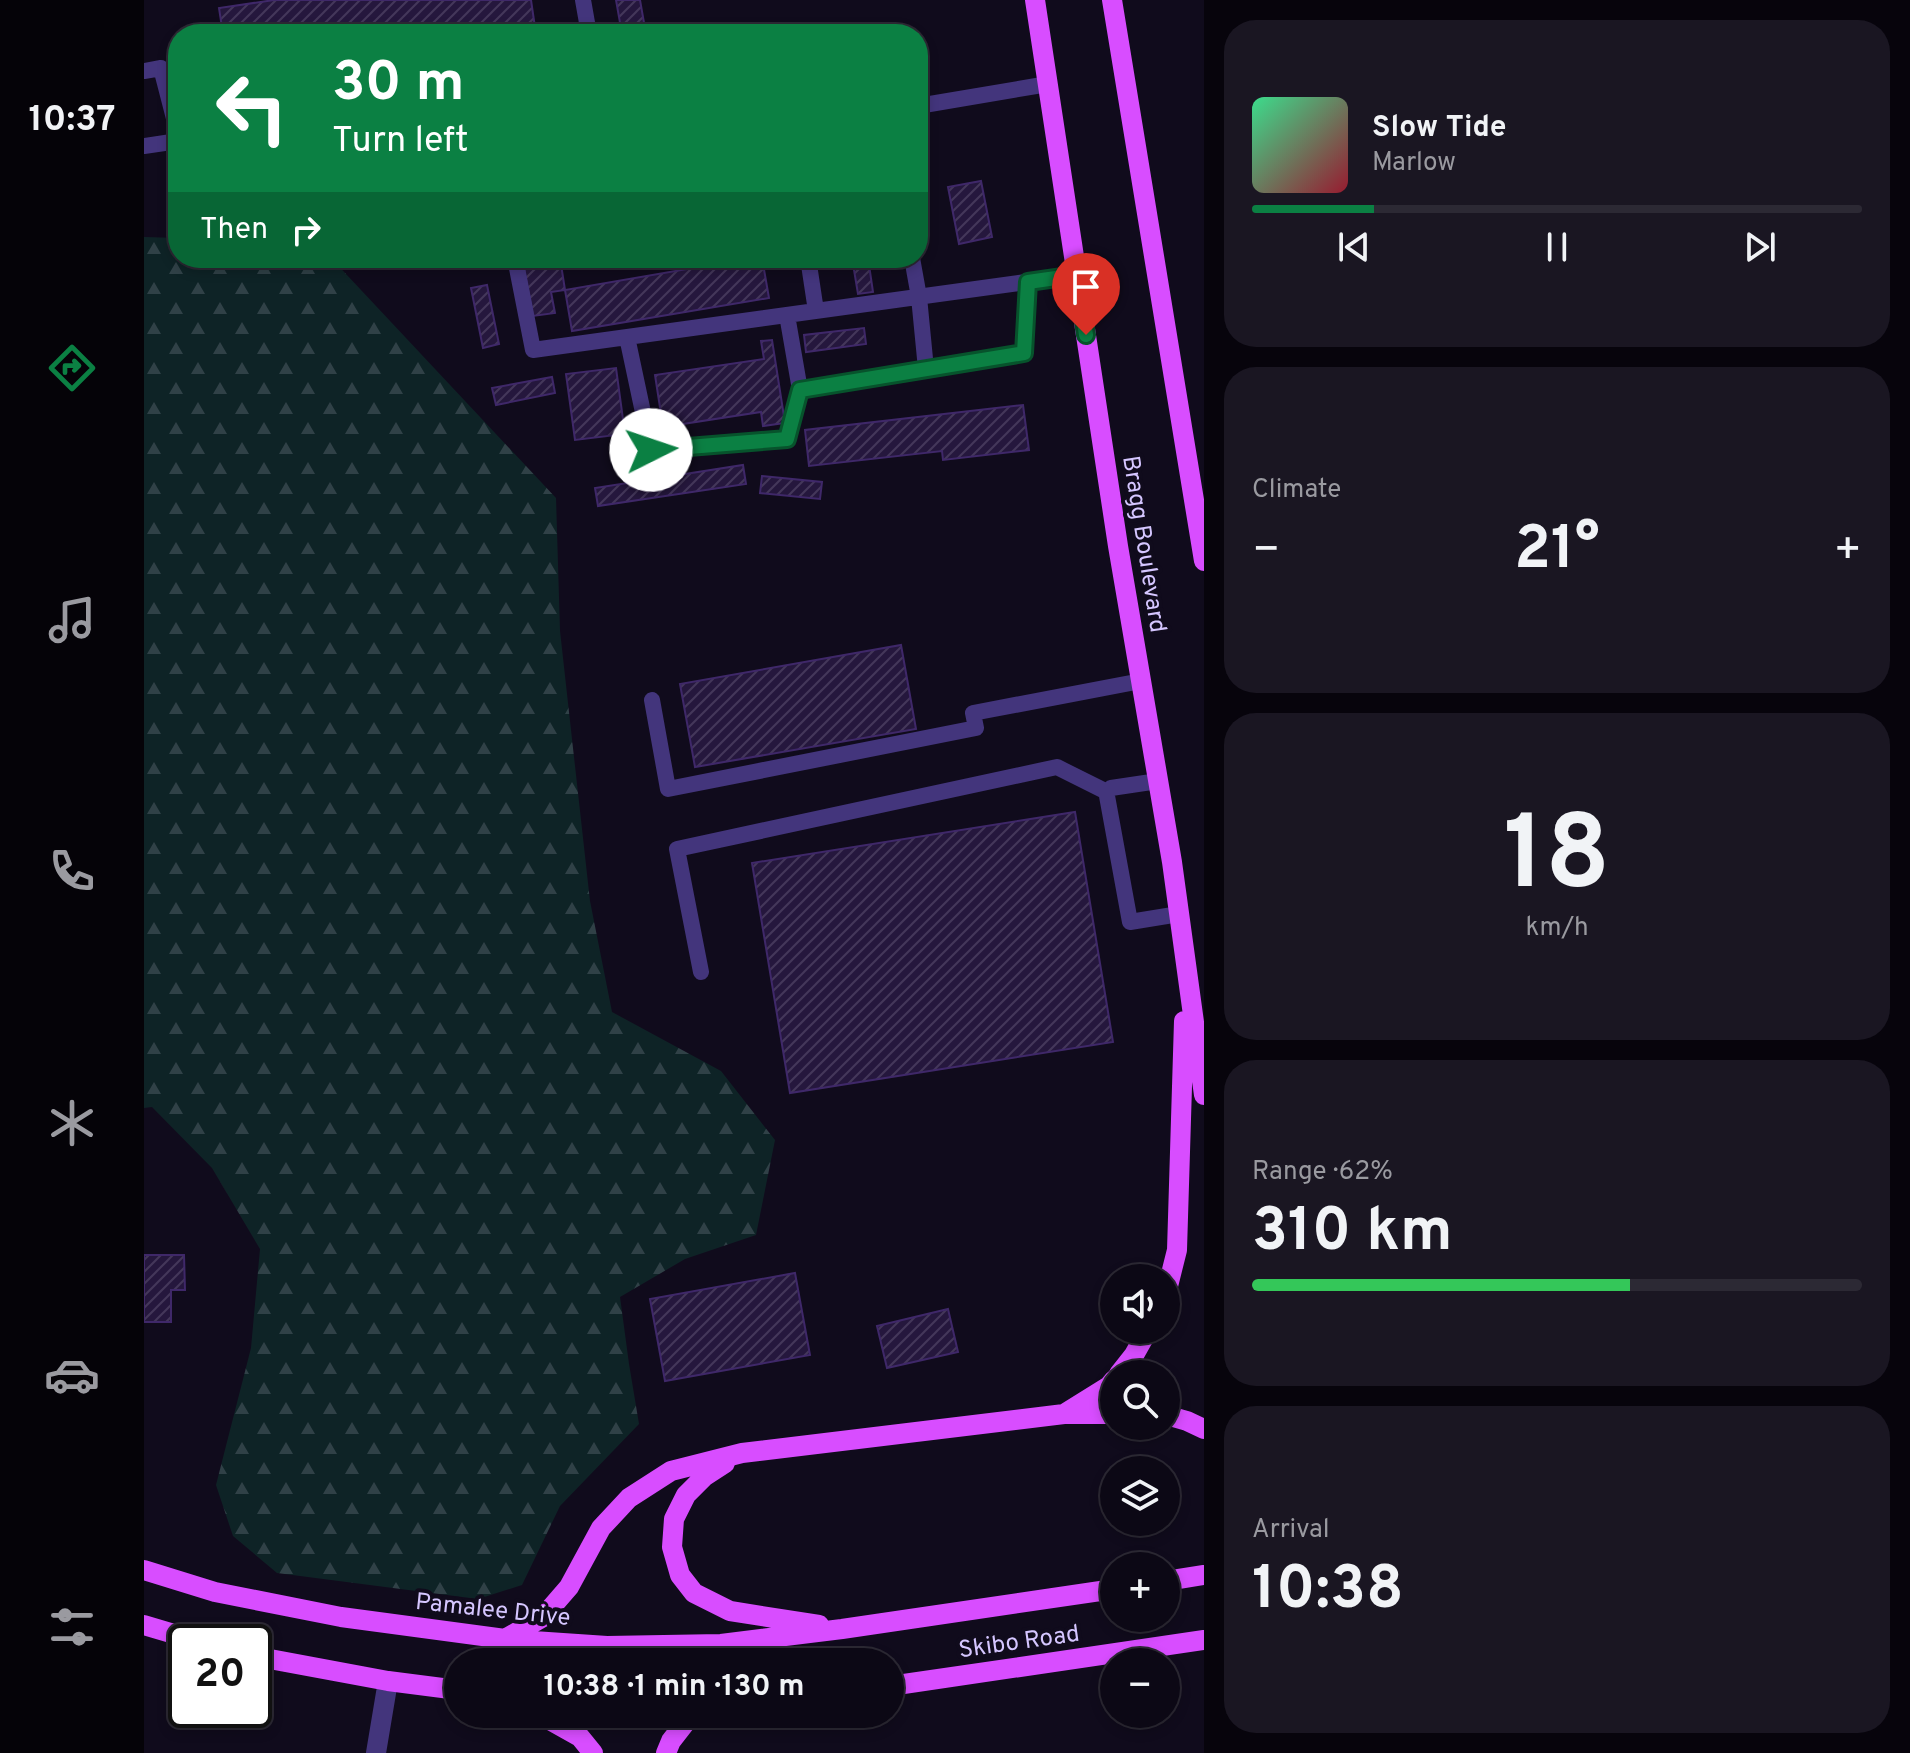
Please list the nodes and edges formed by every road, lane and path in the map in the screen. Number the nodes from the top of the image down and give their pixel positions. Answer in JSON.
{"nodes":[{"id":1,"x":583,"y":0,"type":"edge"},
{"id":2,"x":1035,"y":0,"type":"edge"},
{"id":3,"x":1112,"y":0,"type":"edge"},
{"id":4,"x":587,"y":24,"type":"edge"},
{"id":5,"x":144,"y":71,"type":"edge"},
{"id":6,"x":1048,"y":84,"type":"junction"},
{"id":7,"x":168,"y":95,"type":"edge"},
{"id":8,"x":928,"y":104,"type":"edge"},
{"id":9,"x":168,"y":142,"type":"edge"},
{"id":10,"x":144,"y":146,"type":"edge"},
{"id":11,"x":517,"y":268,"type":"edge"},
{"id":12,"x":810,"y":268,"type":"edge"},
{"id":13,"x":914,"y":268,"type":"edge"},
{"id":14,"x":1077,"y":275,"type":"junction"},
{"id":15,"x":1028,"y":282,"type":"junction"},
{"id":16,"x":919,"y":297,"type":"junction"},
{"id":17,"x":816,"y":311,"type":"junction"},
{"id":18,"x":787,"y":315,"type":"junction"},
{"id":19,"x":627,"y":337,"type":"junction"},
{"id":20,"x":926,"y":369,"type":"junction"},
{"id":21,"x":800,"y":390,"type":"junction"},
{"id":22,"x":1204,"y":561,"type":"edge"},
{"id":23,"x":1141,"y":681,"type":"junction"},
{"id":24,"x":652,"y":700,"type":"dead end"},
{"id":25,"x":1158,"y":781,"type":"junction"},
{"id":26,"x":1107,"y":792,"type":"junction"},
{"id":27,"x":1179,"y":914,"type":"junction"},
{"id":28,"x":1185,"y":961,"type":"junction"},
{"id":29,"x":701,"y":972,"type":"dead end"},
{"id":30,"x":1204,"y":1095,"type":"edge"},
{"id":31,"x":1174,"y":1264,"type":"edge"},
{"id":32,"x":1100,"y":1392,"type":"edge"},
{"id":33,"x":1064,"y":1414,"type":"junction"},
{"id":34,"x":1100,"y":1414,"type":"edge"},
{"id":35,"x":1180,"y":1419,"type":"edge"},
{"id":36,"x":1204,"y":1429,"type":"edge"},
{"id":37,"x":742,"y":1453,"type":"junction"},
{"id":38,"x":144,"y":1570,"type":"edge"},
{"id":39,"x":1204,"y":1575,"type":"edge"},
{"id":40,"x":1180,"y":1579,"type":"edge"},
{"id":41,"x":1100,"y":1591,"type":"edge"},
{"id":42,"x":144,"y":1625,"type":"edge"},
{"id":43,"x":842,"y":1629,"type":"junction"},
{"id":44,"x":168,"y":1632,"type":"edge"},
{"id":45,"x":505,"y":1639,"type":"junction"},
{"id":46,"x":1204,"y":1640,"type":"edge"},
{"id":47,"x":272,"y":1659,"type":"edge"},
{"id":48,"x":388,"y":1681,"type":"junction"},
{"id":49,"x":904,"y":1684,"type":"edge"},
{"id":50,"x":444,"y":1688,"type":"edge"},
{"id":51,"x":564,"y":1728,"type":"edge"},
{"id":52,"x":681,"y":1728,"type":"edge"},
{"id":53,"x":376,"y":1753,"type":"edge"},
{"id":54,"x":593,"y":1753,"type":"edge"},
{"id":55,"x":666,"y":1753,"type":"edge"}],
"edges":[{"from":1,"to":4,"type":"lane"},
{"from":2,"to":6,"type":"main road","name":"Bragg Boulevard"},
{"from":3,"to":22,"type":"main road"},
{"from":5,"to":7,"type":"lane"},
{"from":6,"to":8,"type":"lane"},
{"from":6,"to":14,"type":"main road","name":"Bragg Boulevard"},
{"from":9,"to":10,"type":"lane"},
{"from":11,"to":19,"type":"lane"},
{"from":12,"to":17,"type":"lane"},
{"from":13,"to":16,"type":"lane"},
{"from":14,"to":15,"type":"lane"},
{"from":14,"to":23,"type":"main road","name":"Bragg Boulevard"},
{"from":15,"to":16,"type":"lane"},
{"from":15,"to":20,"type":"lane"},
{"from":16,"to":17,"type":"lane"},
{"from":16,"to":20,"type":"lane"},
{"from":17,"to":18,"type":"lane"},
{"from":18,"to":19,"type":"lane"},
{"from":18,"to":21,"type":"lane"},
{"from":19,"to":21,"type":"lane"},
{"from":20,"to":21,"type":"lane"},
{"from":23,"to":24,"type":"lane"},
{"from":23,"to":25,"type":"main road","name":"Bragg Boulevard"},
{"from":25,"to":26,"type":"lane"},
{"from":25,"to":27,"type":"main road","name":"Bragg Boulevard"},
{"from":26,"to":27,"type":"lane"},
{"from":26,"to":29,"type":"lane"},
{"from":27,"to":28,"type":"main road","name":"Bragg Boulevard"},
{"from":28,"to":30,"type":"main road","name":"Bragg Boulevard"},
{"from":28,"to":31,"type":"main road"},
{"from":32,"to":33,"type":"main road"},
{"from":33,"to":34,"type":"main road"},
{"from":33,"to":37,"type":"main road"},
{"from":35,"to":36,"type":"main road"},
{"from":37,"to":43,"type":"main road"},
{"from":37,"to":45,"type":"main road"},
{"from":38,"to":45,"type":"main road","name":"Pamalee Drive"},
{"from":39,"to":40,"type":"main road"},
{"from":41,"to":43,"type":"main road","name":"Skibo Road"},
{"from":42,"to":44,"type":"main road"},
{"from":43,"to":45,"type":"main road","name":"Pamalee Drive"},
{"from":46,"to":49,"type":"main road","name":"Skibo Road"},
{"from":47,"to":48,"type":"main road"},
{"from":48,"to":50,"type":"main road"},
{"from":48,"to":53,"type":"street"},
{"from":51,"to":54,"type":"main road"},
{"from":52,"to":55,"type":"main road"}]}
